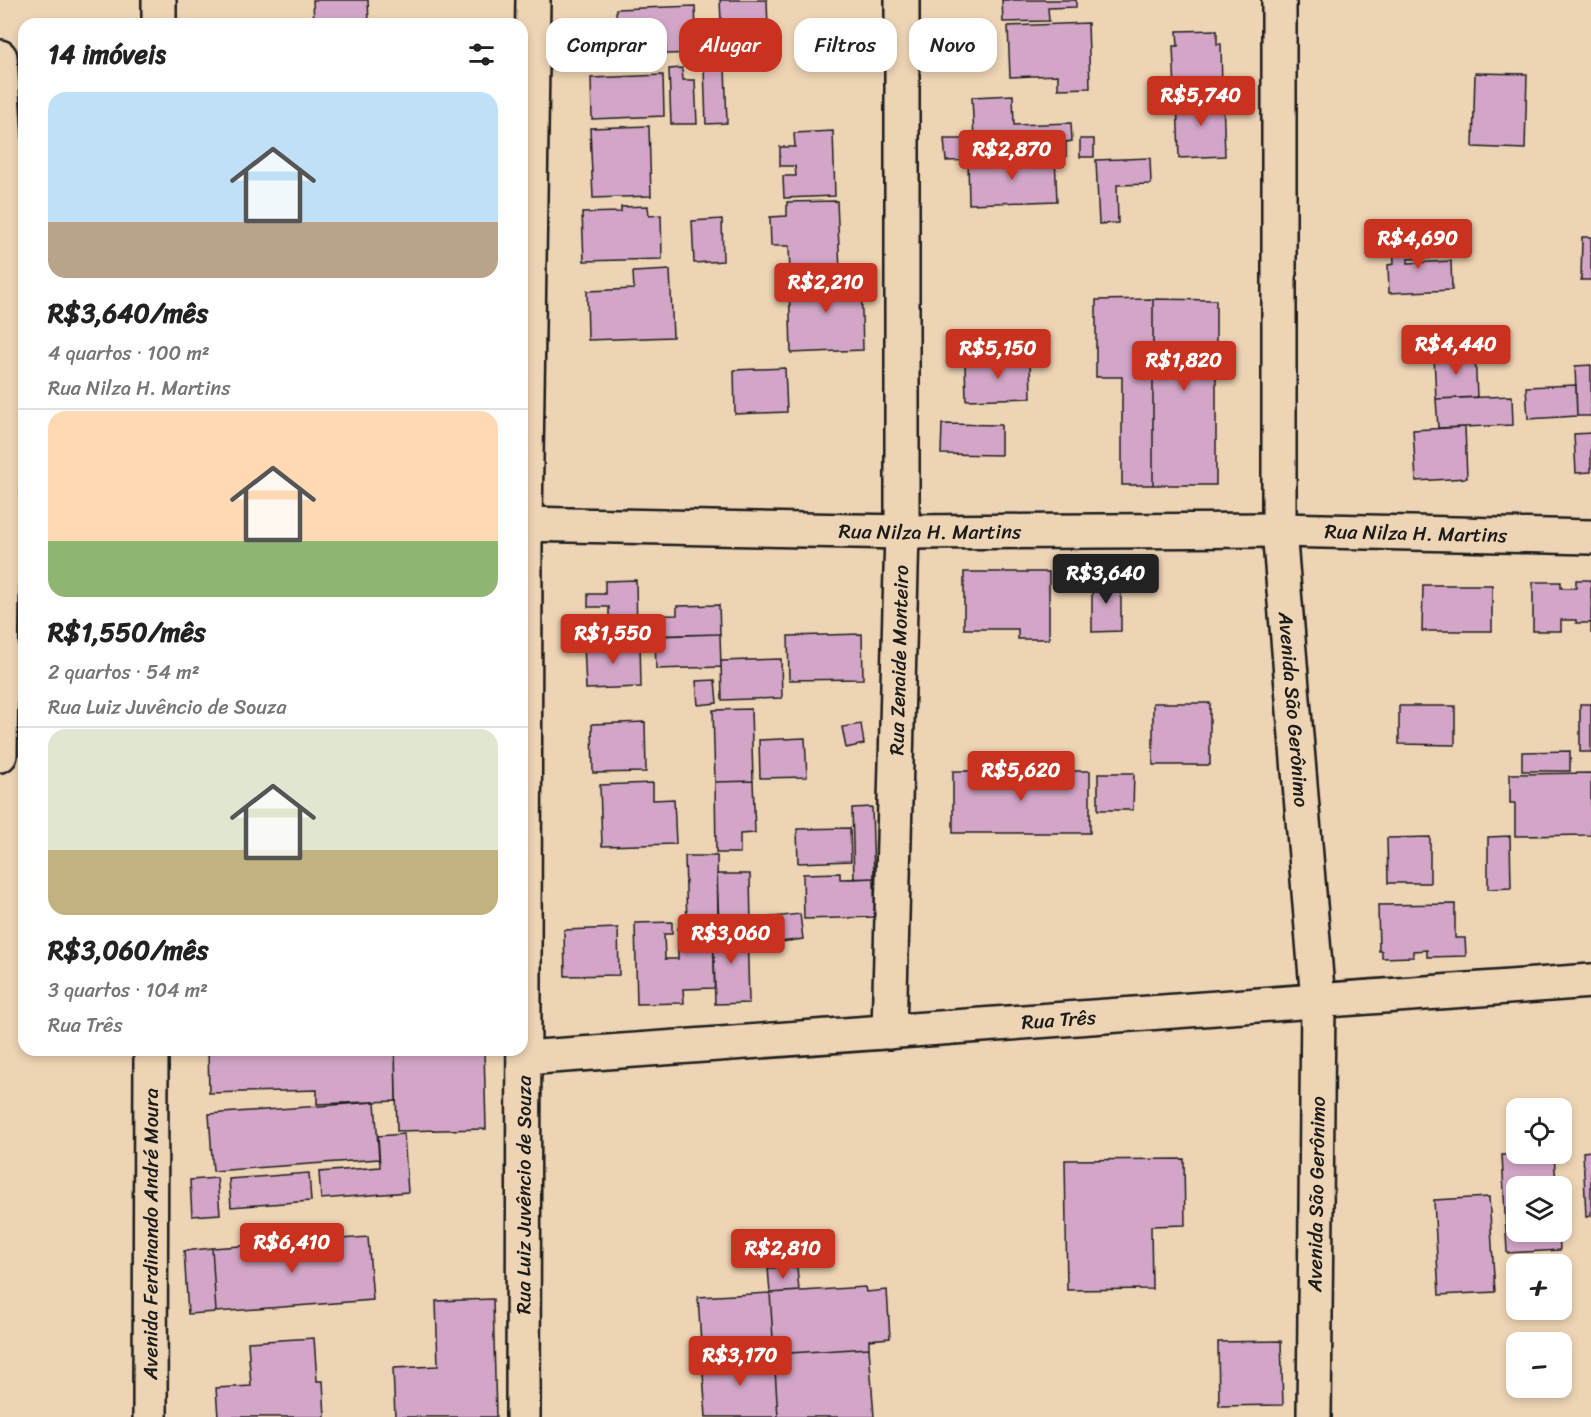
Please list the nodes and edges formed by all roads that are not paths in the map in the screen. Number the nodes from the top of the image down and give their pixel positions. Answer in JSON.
{"nodes":[{"id":1,"x":159,"y":0,"type":"edge"},
{"id":2,"x":532,"y":0,"type":"edge"},
{"id":3,"x":902,"y":0,"type":"edge"},
{"id":4,"x":1279,"y":0,"type":"edge"},
{"id":5,"x":159,"y":18,"type":"edge"},
{"id":6,"x":0,"y":57,"type":"edge"},
{"id":7,"x":3,"y":168,"type":"edge"},
{"id":8,"x":528,"y":262,"type":"edge"},
{"id":9,"x":528,"y":524,"type":"edge"},
{"id":10,"x":1279,"y":530,"type":"junction"},
{"id":11,"x":902,"y":532,"type":"junction"},
{"id":12,"x":1591,"y":537,"type":"edge"},
{"id":13,"x":13,"y":539,"type":"edge"},
{"id":14,"x":0,"y":755,"type":"edge"},
{"id":15,"x":1591,"y":981,"type":"edge"},
{"id":16,"x":1318,"y":1001,"type":"junction"},
{"id":17,"x":889,"y":1032,"type":"junction"},
{"id":18,"x":151,"y":1056,"type":"edge"},
{"id":19,"x":524,"y":1058,"type":"joint"},
{"id":20,"x":150,"y":1417,"type":"edge"},
{"id":21,"x":523,"y":1417,"type":"edge"},
{"id":22,"x":1314,"y":1417,"type":"edge"}],
"edges":[{"from":1,"to":5,"type":"street"},
{"from":2,"to":8,"type":"street","name":"Rua Luiz Juvêncio de Souza"},
{"from":3,"to":11,"type":"street","name":"Rua Zenaide Monteiro"},
{"from":4,"to":10,"type":"street","name":"Avenida São Gerônimo"},
{"from":6,"to":7,"type":"street"},
{"from":7,"to":13,"type":"street"},
{"from":9,"to":11,"type":"street","name":"Rua Nilza H. Martins"},
{"from":10,"to":11,"type":"street","name":"Rua Nilza H. Martins"},
{"from":10,"to":12,"type":"street","name":"Rua Nilza H. Martins"},
{"from":10,"to":16,"type":"street","name":"Avenida São Gerônimo"},
{"from":11,"to":17,"type":"street","name":"Rua Zenaide Monteiro"},
{"from":13,"to":14,"type":"street"},
{"from":15,"to":16,"type":"street","name":"Rua Três"},
{"from":16,"to":17,"type":"street","name":"Rua Três"},
{"from":16,"to":22,"type":"street","name":"Avenida São Gerônimo"},
{"from":17,"to":19,"type":"street","name":"Rua Três"},
{"from":18,"to":20,"type":"street","name":"Avenida Ferdinando André Moura"},
{"from":19,"to":21,"type":"street","name":"Rua Luiz Juvêncio de Souza"}]}
